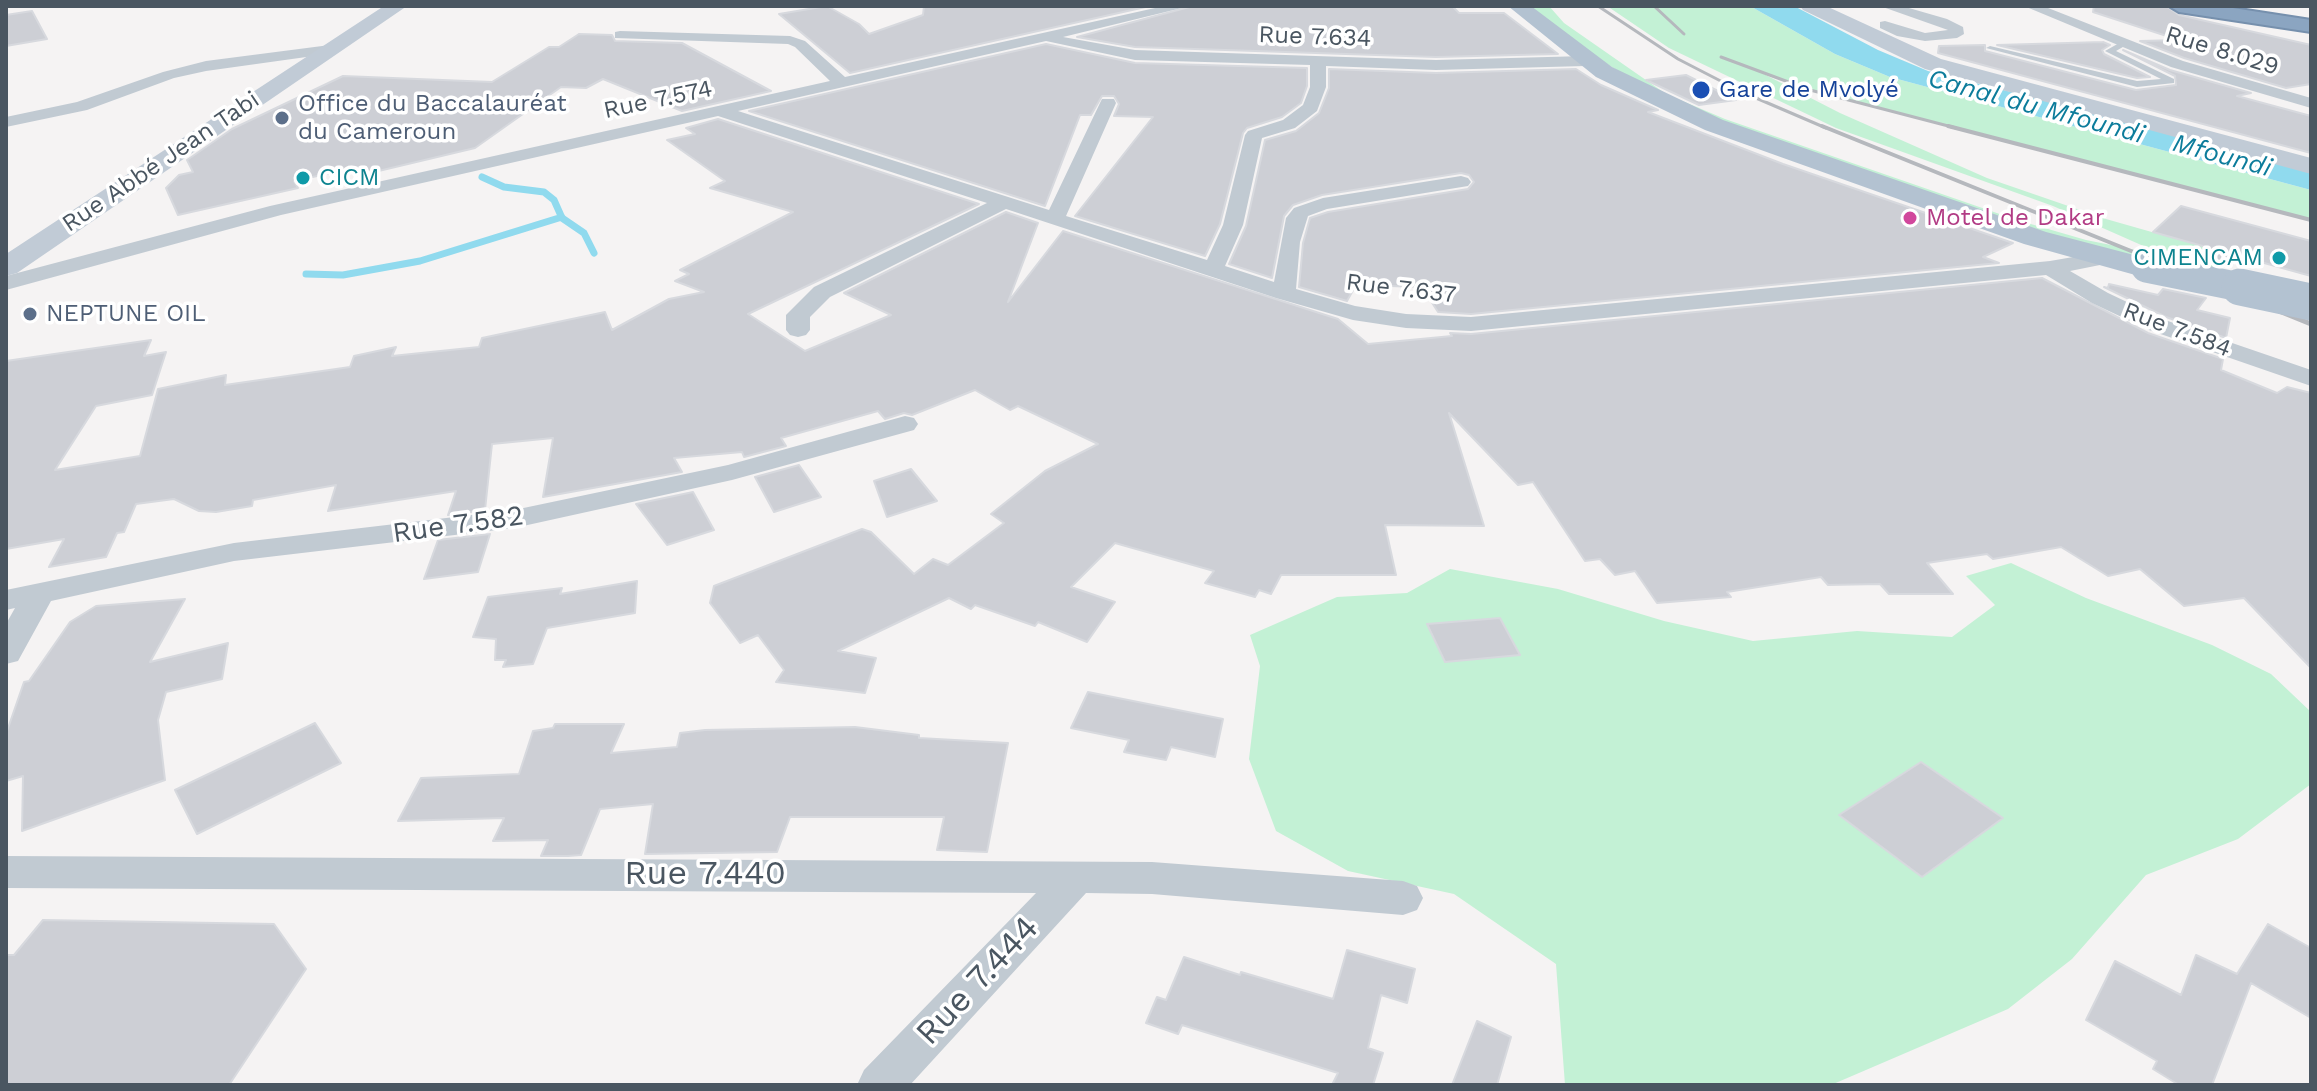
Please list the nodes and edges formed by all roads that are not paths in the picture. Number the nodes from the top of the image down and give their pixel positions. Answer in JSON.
{"nodes":[{"id":1,"x":397,"y":6,"type":"edge"},
{"id":2,"x":1183,"y":6,"type":"edge"},
{"id":3,"x":1518,"y":6,"type":"edge"},
{"id":4,"x":1810,"y":6,"type":"edge"},
{"id":5,"x":1887,"y":6,"type":"edge"},
{"id":6,"x":2031,"y":6,"type":"edge"},
{"id":7,"x":2179,"y":6,"type":"edge"},
{"id":8,"x":2201,"y":6,"type":"edge"},
{"id":9,"x":2285,"y":23,"type":"junction"},
{"id":10,"x":2311,"y":24,"type":"edge"},
{"id":11,"x":1885,"y":25,"type":"dead end"},
{"id":12,"x":2311,"y":33,"type":"edge"},
{"id":13,"x":620,"y":35,"type":"dead end"},
{"id":14,"x":1043,"y":38,"type":"junction"},
{"id":15,"x":2124,"y":44,"type":"junction"},
{"id":16,"x":1990,"y":48,"type":"dead end"},
{"id":17,"x":330,"y":50,"type":"junction"},
{"id":18,"x":1321,"y":61,"type":"junction"},
{"id":19,"x":1585,"y":61,"type":"junction"},
{"id":20,"x":843,"y":84,"type":"junction"},
{"id":21,"x":1108,"y":103,"type":"dead end"},
{"id":22,"x":2311,"y":103,"type":"edge"},
{"id":23,"x":720,"y":111,"type":"junction"},
{"id":24,"x":6,"y":122,"type":"edge"},
{"id":25,"x":2311,"y":166,"type":"edge"},
{"id":26,"x":1461,"y":182,"type":"dead end"},
{"id":27,"x":1005,"y":202,"type":"junction"},
{"id":28,"x":1054,"y":219,"type":"junction"},
{"id":29,"x":2102,"y":258,"type":"junction"},
{"id":30,"x":6,"y":267,"type":"edge"},
{"id":31,"x":2050,"y":268,"type":"junction"},
{"id":32,"x":1213,"y":270,"type":"junction"},
{"id":33,"x":6,"y":283,"type":"edge"},
{"id":34,"x":1284,"y":293,"type":"junction"},
{"id":35,"x":2311,"y":302,"type":"edge"},
{"id":36,"x":798,"y":330,"type":"dead end"},
{"id":37,"x":2311,"y":378,"type":"edge"},
{"id":38,"x":905,"y":424,"type":"dead end"},
{"id":39,"x":22,"y":598,"type":"edge"},
{"id":40,"x":6,"y":653,"type":"edge"},
{"id":41,"x":6,"y":872,"type":"edge"},
{"id":42,"x":1076,"y":877,"type":"junction"},
{"id":43,"x":1403,"y":898,"type":"dead end"},
{"id":44,"x":880,"y":1085,"type":"edge"}],
"edges":[{"from":1,"to":17,"type":"main road","name":"Rue Abbé Jean Tabi"},
{"from":2,"to":14,"type":"street","name":"Rue 7.574"},
{"from":3,"to":19,"type":"main road"},
{"from":4,"to":25,"type":"main road"},
{"from":5,"to":11,"type":"street"},
{"from":6,"to":15,"type":"street","name":"Rue 8.029"},
{"from":7,"to":9,"type":"highway"},
{"from":8,"to":10,"type":"highway"},
{"from":9,"to":10,"type":"highway"},
{"from":9,"to":12,"type":"street"},
{"from":13,"to":20,"type":"street"},
{"from":14,"to":18,"type":"street","name":"Rue 7.634"},
{"from":14,"to":20,"type":"street","name":"Rue 7.574"},
{"from":15,"to":16,"type":"lane"},
{"from":15,"to":22,"type":"street","name":"Rue 8.029"},
{"from":17,"to":24,"type":"street"},
{"from":17,"to":30,"type":"main road","name":"Rue Abbé Jean Tabi"},
{"from":18,"to":19,"type":"street","name":"Rue 7.634"},
{"from":18,"to":32,"type":"street"},
{"from":19,"to":29,"type":"main road"},
{"from":20,"to":23,"type":"street","name":"Rue 7.574"},
{"from":21,"to":28,"type":"street"},
{"from":23,"to":27,"type":"street","name":"Rue 7.637"},
{"from":23,"to":33,"type":"street","name":"Rue 7.574"},
{"from":26,"to":34,"type":"street"},
{"from":27,"to":28,"type":"street","name":"Rue 7.637"},
{"from":27,"to":36,"type":"street"},
{"from":28,"to":32,"type":"street","name":"Rue 7.637"},
{"from":29,"to":31,"type":"street","name":"Rue 7.637"},
{"from":29,"to":35,"type":"main road","bridge":true},
{"from":31,"to":34,"type":"street","name":"Rue 7.637"},
{"from":31,"to":37,"type":"street","name":"Rue 7.584"},
{"from":32,"to":34,"type":"street","name":"Rue 7.637"},
{"from":38,"to":39,"type":"street","name":"Rue 7.582"},
{"from":39,"to":40,"type":"street"},
{"from":41,"to":42,"type":"street","name":"Rue 7.440"},
{"from":42,"to":43,"type":"street","name":"Rue 7.440"},
{"from":42,"to":44,"type":"street","name":"Rue 7.444"}]}
